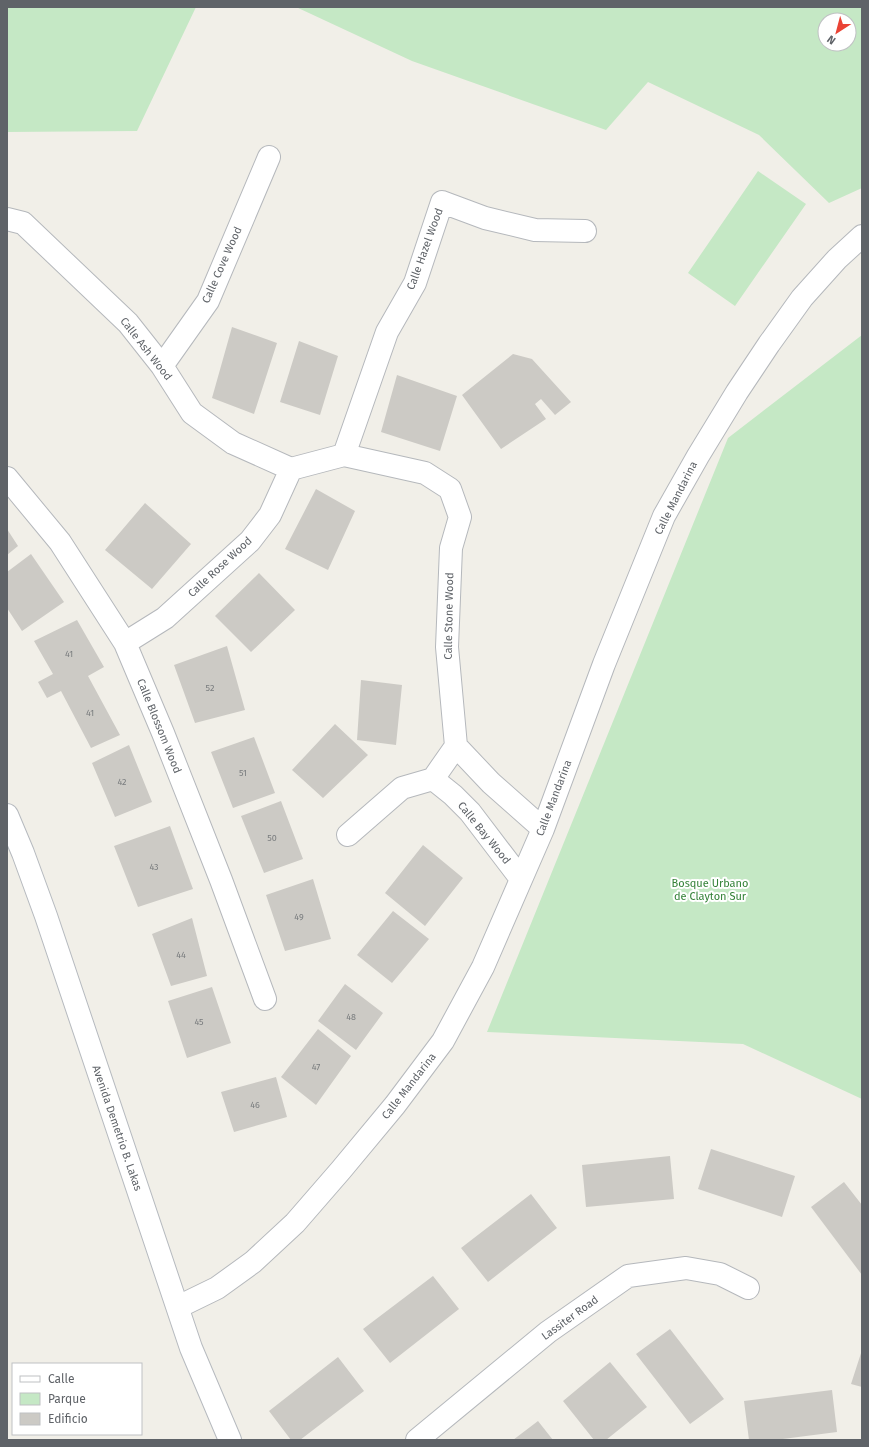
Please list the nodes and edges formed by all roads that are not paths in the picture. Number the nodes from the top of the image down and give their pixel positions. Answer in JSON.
{"nodes":[{"id":1,"x":269,"y":157,"type":"dead end"},
{"id":2,"x":7,"y":219,"type":"edge"},
{"id":3,"x":586,"y":231,"type":"dead end"},
{"id":4,"x":862,"y":236,"type":"edge"},
{"id":5,"x":162,"y":366,"type":"junction"},
{"id":6,"x":344,"y":455,"type":"junction"},
{"id":7,"x":290,"y":469,"type":"junction"},
{"id":8,"x":7,"y":478,"type":"edge"},
{"id":9,"x":126,"y":643,"type":"junction"},
{"id":10,"x":456,"y":746,"type":"junction"},
{"id":11,"x":433,"y":779,"type":"junction"},
{"id":12,"x":7,"y":815,"type":"edge"},
{"id":13,"x":543,"y":829,"type":"junction"},
{"id":14,"x":348,"y":834,"type":"dead end"},
{"id":15,"x":521,"y":879,"type":"junction"},
{"id":16,"x":265,"y":999,"type":"dead end"},
{"id":17,"x":748,"y":1288,"type":"dead end"},
{"id":18,"x":178,"y":1307,"type":"junction"},
{"id":19,"x":230,"y":1440,"type":"edge"},
{"id":20,"x":416,"y":1440,"type":"edge"}],
"edges":[{"from":1,"to":5,"type":"street","name":"Calle Cove Wood"},
{"from":2,"to":5,"type":"street","name":"Calle Ash Wood"},
{"from":3,"to":6,"type":"street","name":"Calle Hazel Wood"},
{"from":4,"to":13,"type":"street","name":"Calle Mandarina"},
{"from":5,"to":7,"type":"street","name":"Calle Ash Wood"},
{"from":6,"to":7,"type":"street"},
{"from":6,"to":10,"type":"street","name":"Calle Stone Wood"},
{"from":7,"to":9,"type":"street","name":"Calle Rose Wood"},
{"from":8,"to":9,"type":"street","name":"Calle Blossom Wood"},
{"from":9,"to":16,"type":"street","name":"Calle Blossom Wood"},
{"from":10,"to":11,"type":"street"},
{"from":10,"to":13,"type":"street"},
{"from":11,"to":14,"type":"street"},
{"from":11,"to":15,"type":"street","name":"Calle Bay Wood"},
{"from":12,"to":18,"type":"street","name":"Avenida Demetrio B. Lakas"},
{"from":13,"to":15,"type":"street","name":"Calle Mandarina"},
{"from":15,"to":18,"type":"street","name":"Calle Mandarina"},
{"from":17,"to":20,"type":"street","name":"Lassiter Road"},
{"from":18,"to":19,"type":"street","name":"Avenida Demetrio B. Lakas"}]}
